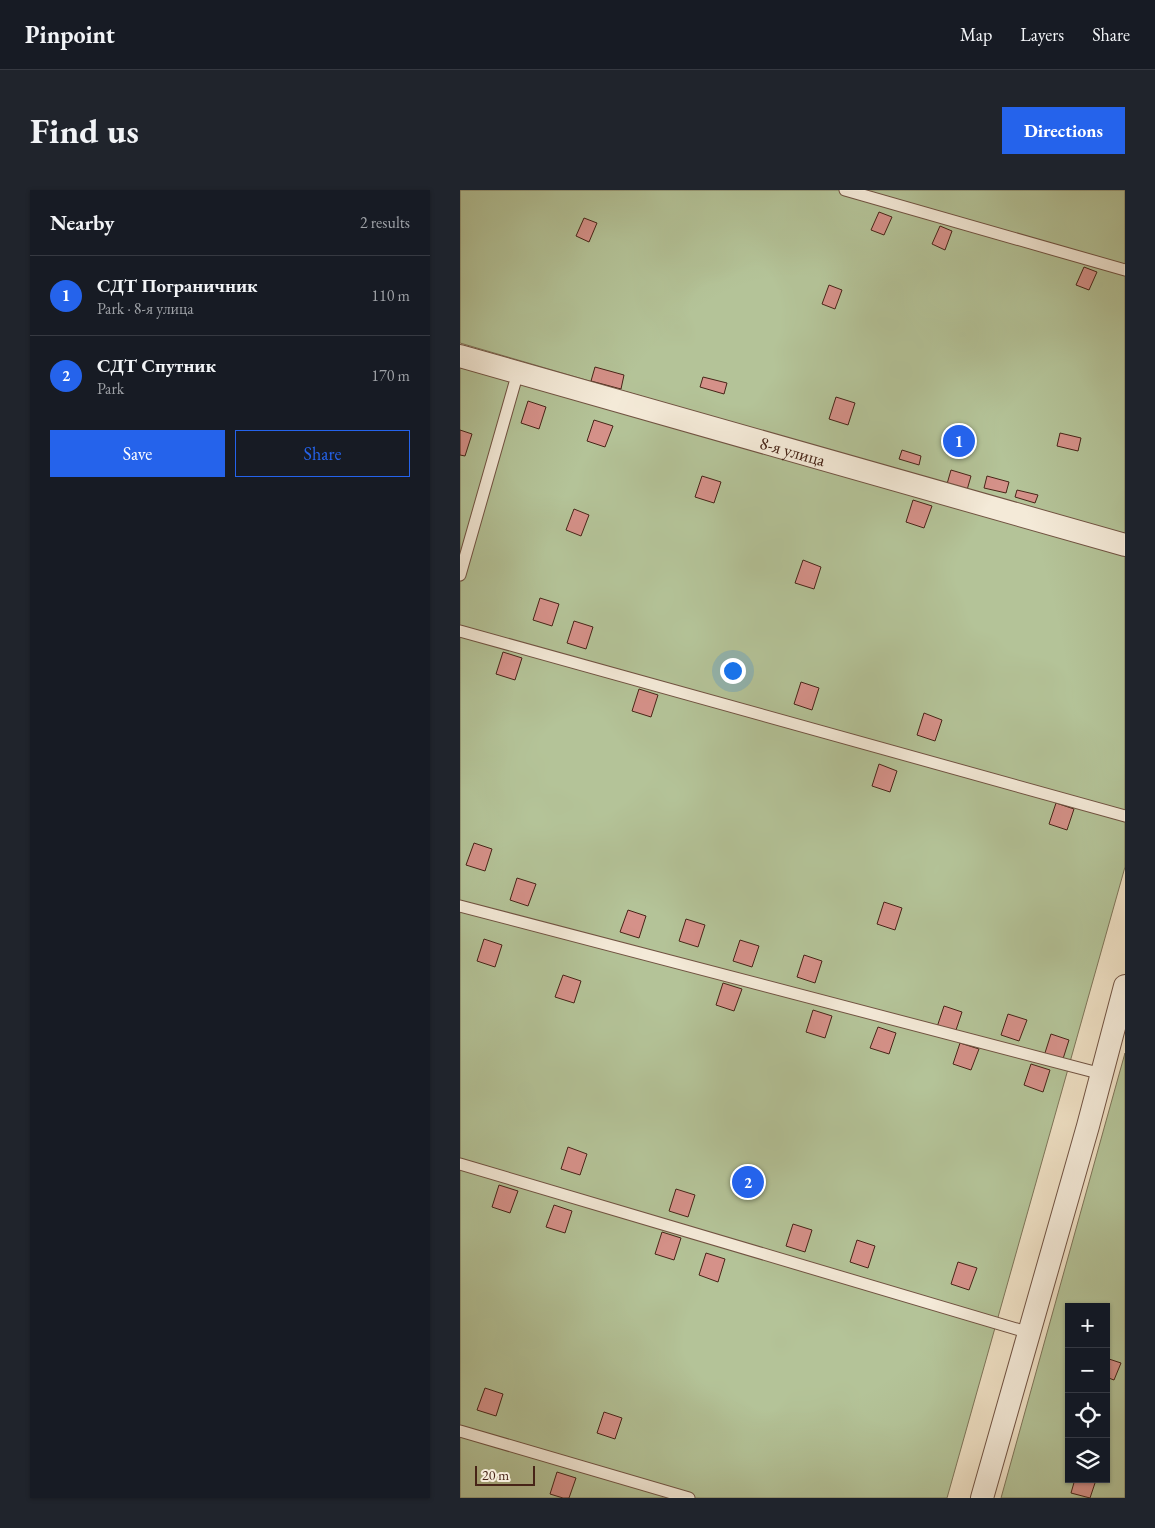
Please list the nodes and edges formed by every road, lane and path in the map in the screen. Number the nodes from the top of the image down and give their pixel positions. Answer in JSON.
{"nodes":[{"id":1,"x":846,"y":190,"type":"edge"},
{"id":2,"x":1125,"y":270,"type":"edge"},
{"id":3,"x":460,"y":356,"type":"edge"},
{"id":4,"x":518,"y":372,"type":"junction"},
{"id":5,"x":1125,"y":545,"type":"edge"},
{"id":6,"x":460,"y":575,"type":"edge"},
{"id":7,"x":460,"y":631,"type":"edge"},
{"id":8,"x":1125,"y":816,"type":"edge"},
{"id":9,"x":460,"y":906,"type":"edge"},
{"id":10,"x":1125,"y":986,"type":"edge"},
{"id":11,"x":1102,"y":1074,"type":"junction"},
{"id":12,"x":460,"y":1164,"type":"edge"},
{"id":13,"x":1030,"y":1332,"type":"junction"},
{"id":14,"x":460,"y":1431,"type":"edge"},
{"id":15,"x":689,"y":1498,"type":"edge"},
{"id":16,"x":982,"y":1498,"type":"edge"}],
"edges":[{"from":1,"to":2,"type":"lane"},
{"from":3,"to":4,"type":"street","name":"8-я улица"},
{"from":4,"to":5,"type":"street","name":"8-я улица"},
{"from":4,"to":6,"type":"lane"},
{"from":7,"to":8,"type":"lane"},
{"from":9,"to":11,"type":"lane"},
{"from":10,"to":11,"type":"street"},
{"from":11,"to":13,"type":"street"},
{"from":12,"to":13,"type":"lane"},
{"from":13,"to":16,"type":"street"},
{"from":14,"to":15,"type":"lane"}]}
